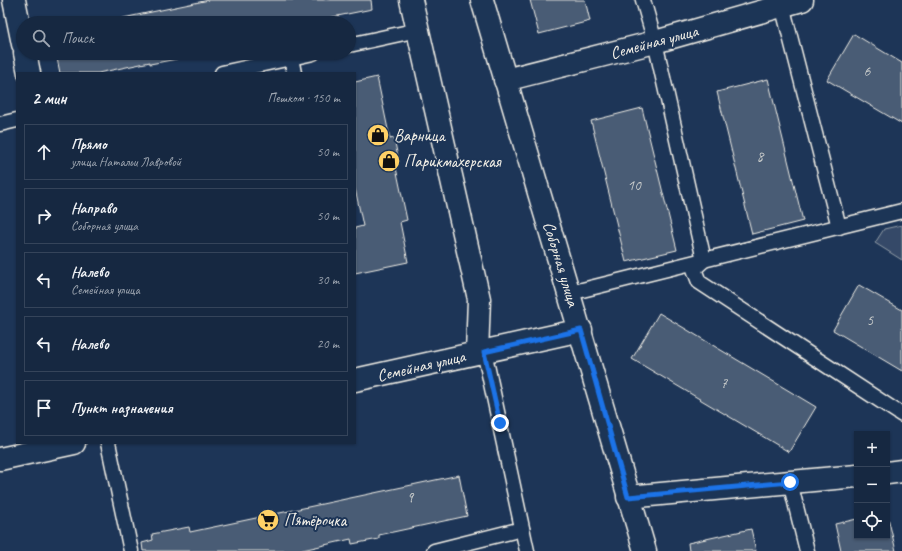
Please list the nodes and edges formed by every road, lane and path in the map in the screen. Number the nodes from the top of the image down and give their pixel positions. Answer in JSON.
{"nodes":[{"id":1,"x":14,"y":0,"type":"edge"},
{"id":2,"x":411,"y":0,"type":"edge"},
{"id":3,"x":482,"y":0,"type":"edge"},
{"id":4,"x":644,"y":0,"type":"edge"},
{"id":5,"x":792,"y":3,"type":"edge"},
{"id":6,"x":17,"y":16,"type":"edge"},
{"id":7,"x":418,"y":30,"type":"junction"},
{"id":8,"x":655,"y":42,"type":"junction"},
{"id":9,"x":356,"y":43,"type":"edge"},
{"id":10,"x":26,"y":60,"type":"edge"},
{"id":11,"x":281,"y":60,"type":"edge"},
{"id":12,"x":291,"y":60,"type":"edge"},
{"id":13,"x":29,"y":72,"type":"edge"},
{"id":14,"x":227,"y":72,"type":"edge"},
{"id":15,"x":294,"y":72,"type":"edge"},
{"id":16,"x":505,"y":80,"type":"junction"},
{"id":17,"x":16,"y":120,"type":"edge"},
{"id":18,"x":0,"y":124,"type":"edge"},
{"id":19,"x":902,"y":211,"type":"edge"},
{"id":20,"x":839,"y":227,"type":"junction"},
{"id":21,"x":704,"y":260,"type":"junction"},
{"id":22,"x":570,"y":293,"type":"junction"},
{"id":23,"x":581,"y":330,"type":"junction"},
{"id":24,"x":481,"y":352,"type":"junction"},
{"id":25,"x":356,"y":380,"type":"edge"},
{"id":26,"x":902,"y":415,"type":"edge"},
{"id":27,"x":69,"y":444,"type":"edge"},
{"id":28,"x":108,"y":444,"type":"edge"},
{"id":29,"x":0,"y":459,"type":"edge"},
{"id":30,"x":902,"y":471,"type":"edge"},
{"id":31,"x":890,"y":473,"type":"edge"},
{"id":32,"x":854,"y":476,"type":"edge"},
{"id":33,"x":790,"y":482,"type":"junction"},
{"id":34,"x":628,"y":497,"type":"junction"},
{"id":35,"x":522,"y":529,"type":"junction"},
{"id":36,"x":131,"y":551,"type":"edge"},
{"id":37,"x":434,"y":551,"type":"edge"},
{"id":38,"x":527,"y":551,"type":"edge"},
{"id":39,"x":645,"y":551,"type":"edge"},
{"id":40,"x":807,"y":551,"type":"edge"}],
"edges":[{"from":1,"to":6,"type":"street"},
{"from":2,"to":7,"type":"street"},
{"from":3,"to":16,"type":"street","name":"Соборная улица"},
{"from":4,"to":8,"type":"lane"},
{"from":5,"to":8,"type":"street","name":"Семейная улица"},
{"from":5,"to":20,"type":"lane"},
{"from":7,"to":9,"type":"lane"},
{"from":7,"to":24,"type":"street"},
{"from":8,"to":16,"type":"street","name":"Семейная улица"},
{"from":8,"to":21,"type":"lane"},
{"from":10,"to":13,"type":"street"},
{"from":11,"to":14,"type":"lane"},
{"from":12,"to":15,"type":"lane"},
{"from":16,"to":22,"type":"street","name":"Соборная улица"},
{"from":17,"to":18,"type":"lane"},
{"from":19,"to":20,"type":"lane"},
{"from":20,"to":21,"type":"lane"},
{"from":21,"to":22,"type":"lane"},
{"from":21,"to":26,"type":"lane"},
{"from":22,"to":23,"type":"street","name":"Соборная улица"},
{"from":23,"to":24,"type":"street","name":"Семейная улица"},
{"from":23,"to":34,"type":"street","name":"Соборная улица"},
{"from":24,"to":25,"type":"street","name":"Семейная улица"},
{"from":24,"to":35,"type":"lane"},
{"from":27,"to":29,"type":"street"},
{"from":28,"to":36,"type":"lane"},
{"from":30,"to":31,"type":"street"},
{"from":32,"to":33,"type":"street"},
{"from":33,"to":34,"type":"street"},
{"from":33,"to":40,"type":"lane"},
{"from":34,"to":39,"type":"street","name":"Соборная улица"},
{"from":35,"to":37,"type":"lane"},
{"from":35,"to":38,"type":"lane"}]}
